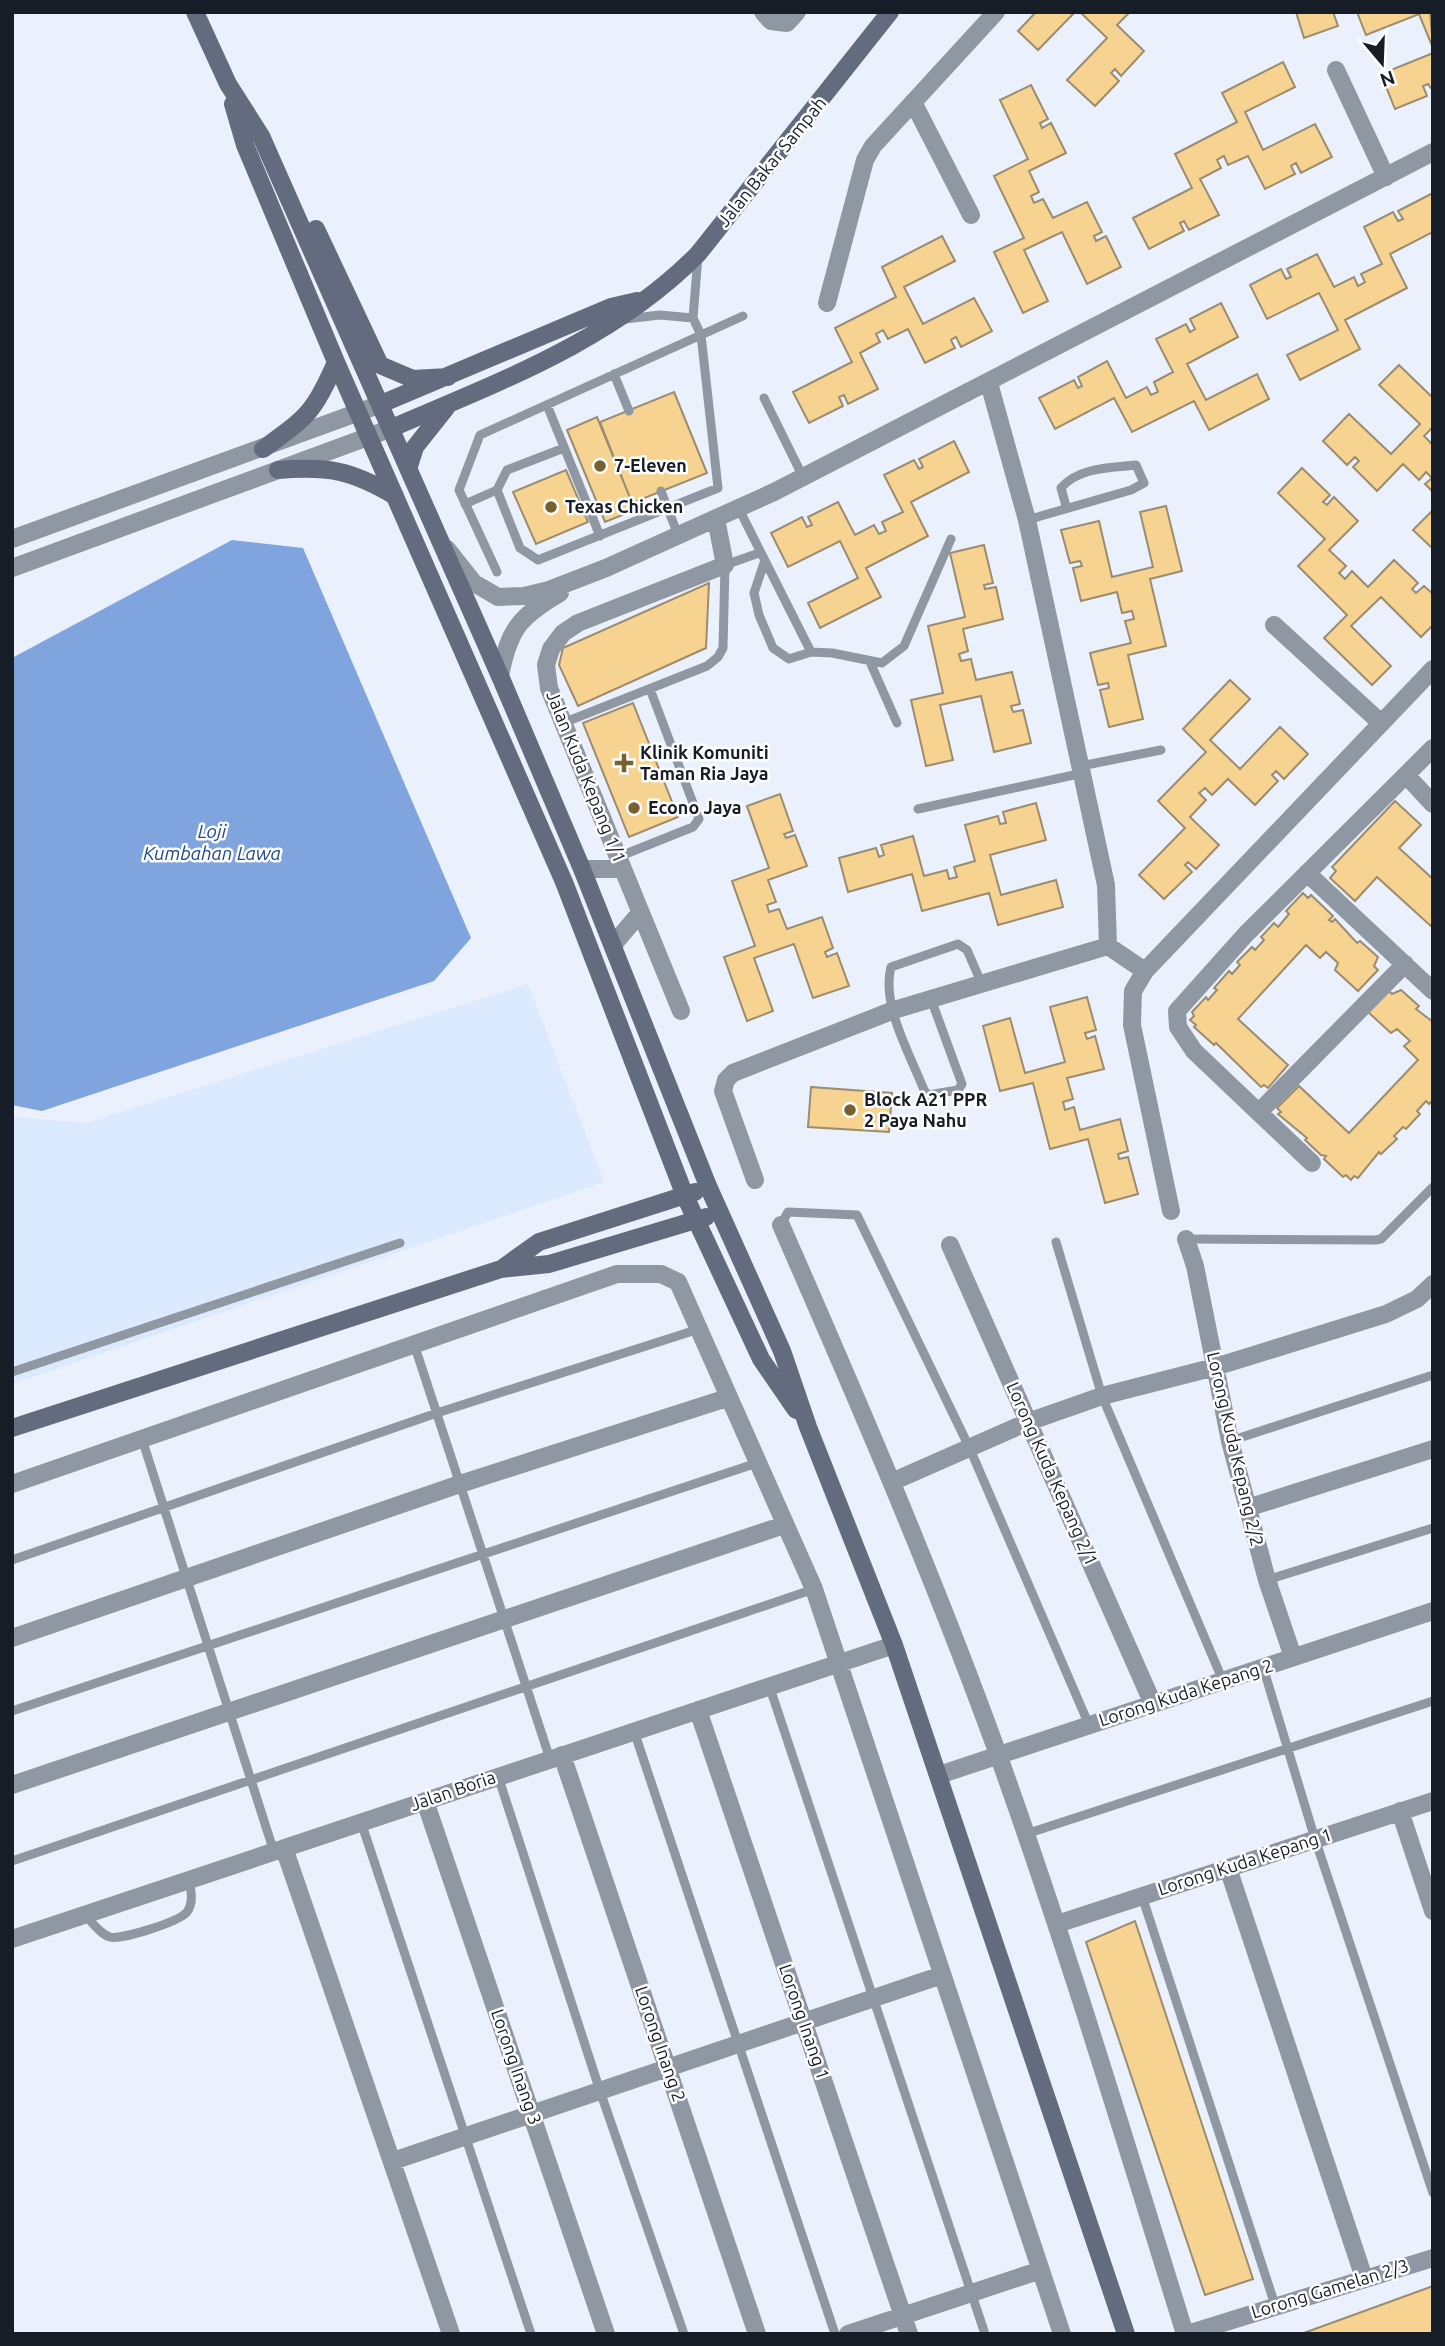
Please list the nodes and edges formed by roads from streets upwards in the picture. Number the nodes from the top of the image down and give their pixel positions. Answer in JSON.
{"nodes":[{"id":1,"x":195,"y":12,"type":"edge"},
{"id":2,"x":763,"y":12,"type":"edge"},
{"id":3,"x":890,"y":12,"type":"edge"},
{"id":4,"x":996,"y":12,"type":"edge"},
{"id":5,"x":792,"y":18,"type":"edge"},
{"id":6,"x":1336,"y":70,"type":"dead end"},
{"id":7,"x":228,"y":84,"type":"junction"},
{"id":8,"x":913,"y":102,"type":"junction"},
{"id":9,"x":261,"y":136,"type":"junction"},
{"id":10,"x":1433,"y":152,"type":"edge"},
{"id":11,"x":1386,"y":177,"type":"junction"},
{"id":12,"x":971,"y":215,"type":"dead end"},
{"id":13,"x":644,"y":300,"type":"junction"},
{"id":14,"x":828,"y":303,"type":"dead end"},
{"id":15,"x":336,"y":362,"type":"junction"},
{"id":16,"x":447,"y":377,"type":"junction"},
{"id":17,"x":989,"y":383,"type":"junction"},
{"id":18,"x":451,"y":403,"type":"junction"},
{"id":19,"x":381,"y":404,"type":"junction"},
{"id":20,"x":358,"y":413,"type":"junction"},
{"id":21,"x":392,"y":428,"type":"junction"},
{"id":22,"x":369,"y":437,"type":"junction"},
{"id":23,"x":263,"y":449,"type":"junction"},
{"id":24,"x":409,"y":466,"type":"junction"},
{"id":25,"x":278,"y":470,"type":"junction"},
{"id":26,"x":395,"y":496,"type":"junction"},
{"id":27,"x":716,"y":519,"type":"junction"},
{"id":28,"x":12,"y":539,"type":"edge"},
{"id":29,"x":441,"y":541,"type":"junction"},
{"id":30,"x":12,"y":568,"type":"edge"},
{"id":31,"x":606,"y":568,"type":"junction"},
{"id":32,"x":1274,"y":625,"type":"dead end"},
{"id":33,"x":1433,"y":669,"type":"edge"},
{"id":34,"x":500,"y":676,"type":"junction"},
{"id":35,"x":1381,"y":723,"type":"junction"},
{"id":36,"x":1433,"y":748,"type":"edge"},
{"id":37,"x":1406,"y":775,"type":"junction"},
{"id":38,"x":1433,"y":804,"type":"edge"},
{"id":39,"x":620,"y":863,"type":"junction"},
{"id":40,"x":582,"y":869,"type":"junction"},
{"id":41,"x":1307,"y":873,"type":"junction"},
{"id":42,"x":640,"y":913,"type":"junction"},
{"id":43,"x":612,"y":945,"type":"junction"},
{"id":44,"x":1108,"y":946,"type":"junction"},
{"id":45,"x":1405,"y":964,"type":"junction"},
{"id":46,"x":1145,"y":971,"type":"junction"},
{"id":47,"x":1433,"y":991,"type":"edge"},
{"id":48,"x":681,"y":1012,"type":"dead end"},
{"id":49,"x":1259,"y":1112,"type":"junction"},
{"id":50,"x":1312,"y":1163,"type":"dead end"},
{"id":51,"x":755,"y":1180,"type":"dead end"},
{"id":52,"x":708,"y":1186,"type":"junction"},
{"id":53,"x":685,"y":1196,"type":"junction"},
{"id":54,"x":1171,"y":1211,"type":"dead end"},
{"id":55,"x":719,"y":1212,"type":"junction"},
{"id":56,"x":696,"y":1220,"type":"junction"},
{"id":57,"x":781,"y":1225,"type":"road end"},
{"id":58,"x":1186,"y":1239,"type":"road end"},
{"id":59,"x":950,"y":1245,"type":"dead end"},
{"id":60,"x":501,"y":1269,"type":"junction"},
{"id":61,"x":1433,"y":1284,"type":"edge"},
{"id":62,"x":1216,"y":1367,"type":"junction"},
{"id":63,"x":727,"y":1398,"type":"junction"},
{"id":64,"x":1028,"y":1422,"type":"junction"},
{"id":65,"x":808,"y":1427,"type":"junction"},
{"id":66,"x":12,"y":1428,"type":"edge"},
{"id":67,"x":1433,"y":1449,"type":"edge"},
{"id":68,"x":894,"y":1481,"type":"junction"},
{"id":69,"x":12,"y":1484,"type":"edge"},
{"id":70,"x":1247,"y":1508,"type":"junction"},
{"id":71,"x":785,"y":1525,"type":"junction"},
{"id":72,"x":1433,"y":1611,"type":"edge"},
{"id":73,"x":12,"y":1638,"type":"edge"},
{"id":74,"x":894,"y":1645,"type":"junction"},
{"id":75,"x":1293,"y":1657,"type":"junction"},
{"id":76,"x":839,"y":1661,"type":"junction"},
{"id":77,"x":1153,"y":1704,"type":"junction"},
{"id":78,"x":698,"y":1710,"type":"junction"},
{"id":79,"x":999,"y":1755,"type":"junction"},
{"id":80,"x":556,"y":1757,"type":"junction"},
{"id":81,"x":939,"y":1775,"type":"junction"},
{"id":82,"x":12,"y":1785,"type":"edge"},
{"id":83,"x":425,"y":1801,"type":"junction"},
{"id":84,"x":1433,"y":1801,"type":"edge"},
{"id":85,"x":1400,"y":1811,"type":"junction"},
{"id":86,"x":279,"y":1850,"type":"junction"},
{"id":87,"x":1228,"y":1868,"type":"junction"},
{"id":88,"x":1433,"y":1911,"type":"edge"},
{"id":89,"x":1057,"y":1924,"type":"junction"},
{"id":90,"x":12,"y":1940,"type":"edge"},
{"id":91,"x":942,"y":1975,"type":"junction"},
{"id":92,"x":804,"y":2021,"type":"junction"},
{"id":93,"x":668,"y":2068,"type":"junction"},
{"id":94,"x":532,"y":2113,"type":"junction"},
{"id":95,"x":393,"y":2161,"type":"junction"},
{"id":96,"x":1433,"y":2258,"type":"edge"},
{"id":97,"x":1041,"y":2270,"type":"junction"},
{"id":98,"x":1364,"y":2278,"type":"junction"},
{"id":99,"x":903,"y":2315,"type":"junction"},
{"id":100,"x":451,"y":2334,"type":"edge"},
{"id":101,"x":606,"y":2334,"type":"edge"},
{"id":102,"x":757,"y":2334,"type":"edge"},
{"id":103,"x":848,"y":2334,"type":"edge"},
{"id":104,"x":909,"y":2334,"type":"edge"},
{"id":105,"x":1062,"y":2334,"type":"edge"},
{"id":106,"x":1126,"y":2334,"type":"edge"},
{"id":107,"x":1186,"y":2334,"type":"edge"}],
"edges":[{"from":1,"to":7,"type":"main road"},
{"from":2,"to":5,"type":"street"},
{"from":3,"to":13,"type":"main road","name":"Jalan Bakar Sampah"},
{"from":4,"to":8,"type":"street"},
{"from":6,"to":11,"type":"street"},
{"from":7,"to":9,"type":"main road"},
{"from":7,"to":15,"type":"main road"},
{"from":8,"to":12,"type":"street"},
{"from":8,"to":14,"type":"street"},
{"from":9,"to":16,"type":"main road"},
{"from":9,"to":19,"type":"main road"},
{"from":10,"to":11,"type":"street"},
{"from":11,"to":17,"type":"street"},
{"from":13,"to":16,"type":"main road","name":"Jalan Bakar Sampah"},
{"from":13,"to":18,"type":"main road","name":"Jalan Bakar Sampah"},
{"from":15,"to":20,"type":"main road"},
{"from":15,"to":23,"type":"main road"},
{"from":16,"to":19,"type":"main road","name":"Jalan Bakar Sampah"},
{"from":17,"to":27,"type":"street"},
{"from":17,"to":44,"type":"street"},
{"from":18,"to":21,"type":"main road","name":"Jalan Bakar Sampah"},
{"from":18,"to":24,"type":"main road"},
{"from":19,"to":20,"type":"street"},
{"from":19,"to":21,"type":"main road"},
{"from":20,"to":22,"type":"main road"},
{"from":20,"to":23,"type":"street"},
{"from":21,"to":22,"type":"street"},
{"from":21,"to":24,"type":"main road"},
{"from":22,"to":25,"type":"street"},
{"from":22,"to":26,"type":"main road"},
{"from":23,"to":28,"type":"street"},
{"from":24,"to":29,"type":"main road"},
{"from":25,"to":26,"type":"main road"},
{"from":25,"to":30,"type":"street"},
{"from":26,"to":53,"type":"main road"},
{"from":27,"to":31,"type":"street"},
{"from":27,"to":39,"type":"street","name":"Jalan Kuda Kepang 1/1"},
{"from":29,"to":31,"type":"street"},
{"from":29,"to":34,"type":"main road"},
{"from":31,"to":34,"type":"street"},
{"from":32,"to":35,"type":"street"},
{"from":33,"to":35,"type":"street"},
{"from":34,"to":40,"type":"main road"},
{"from":35,"to":46,"type":"street"},
{"from":36,"to":37,"type":"street"},
{"from":37,"to":38,"type":"street"},
{"from":37,"to":41,"type":"street"},
{"from":39,"to":40,"type":"street"},
{"from":39,"to":42,"type":"street","name":"Jalan Kuda Kepang 1/1"},
{"from":40,"to":43,"type":"main road"},
{"from":41,"to":45,"type":"street"},
{"from":41,"to":49,"type":"street"},
{"from":42,"to":43,"type":"street"},
{"from":42,"to":48,"type":"street","name":"Jalan Kuda Kepang 1/1"},
{"from":43,"to":52,"type":"main road"},
{"from":44,"to":46,"type":"street"},
{"from":44,"to":51,"type":"street"},
{"from":45,"to":47,"type":"street"},
{"from":45,"to":49,"type":"street"},
{"from":46,"to":54,"type":"street"},
{"from":49,"to":50,"type":"street"},
{"from":52,"to":53,"type":"main road"},
{"from":52,"to":55,"type":"main road"},
{"from":53,"to":56,"type":"main road"},
{"from":53,"to":60,"type":"main road"},
{"from":55,"to":56,"type":"main road"},
{"from":55,"to":65,"type":"main road"},
{"from":56,"to":60,"type":"main road"},
{"from":56,"to":65,"type":"main road"},
{"from":57,"to":68,"type":"street"},
{"from":58,"to":62,"type":"street","name":"Lorong Kuda Kepang 2/2"},
{"from":59,"to":64,"type":"street","name":"Lorong Kuda Kepang 2/1"},
{"from":60,"to":66,"type":"main road"},
{"from":61,"to":62,"type":"street"},
{"from":62,"to":64,"type":"street"},
{"from":62,"to":70,"type":"street","name":"Lorong Kuda Kepang 2/2"},
{"from":63,"to":69,"type":"street"},
{"from":63,"to":71,"type":"street"},
{"from":63,"to":73,"type":"street"},
{"from":64,"to":68,"type":"street"},
{"from":64,"to":77,"type":"street","name":"Lorong Kuda Kepang 2/1"},
{"from":65,"to":74,"type":"main road"},
{"from":67,"to":70,"type":"street"},
{"from":68,"to":79,"type":"street"},
{"from":70,"to":75,"type":"street","name":"Lorong Kuda Kepang 2/2"},
{"from":71,"to":76,"type":"street"},
{"from":71,"to":82,"type":"street"},
{"from":72,"to":75,"type":"street","name":"Lorong Kuda Kepang 2"},
{"from":74,"to":76,"type":"street","name":"Jalan Boria"},
{"from":74,"to":81,"type":"main road"},
{"from":75,"to":77,"type":"street","name":"Lorong Kuda Kepang 2"},
{"from":76,"to":78,"type":"street","name":"Jalan Boria"},
{"from":76,"to":91,"type":"street"},
{"from":77,"to":79,"type":"street","name":"Lorong Kuda Kepang 2"},
{"from":78,"to":80,"type":"street","name":"Jalan Boria"},
{"from":78,"to":92,"type":"street","name":"Lorong Inang 1"},
{"from":79,"to":81,"type":"street","name":"Lorong Kuda Kepang 2"},
{"from":79,"to":89,"type":"street"},
{"from":80,"to":83,"type":"street","name":"Jalan Boria"},
{"from":80,"to":93,"type":"street","name":"Lorong Inang 2"},
{"from":81,"to":106,"type":"main road"},
{"from":83,"to":86,"type":"street","name":"Jalan Boria"},
{"from":83,"to":94,"type":"street","name":"Lorong Inang 3"},
{"from":84,"to":85,"type":"street","name":"Lorong Kuda Kepang 1"},
{"from":85,"to":87,"type":"street","name":"Lorong Kuda Kepang 1"},
{"from":85,"to":88,"type":"street"},
{"from":86,"to":90,"type":"street","name":"Jalan Boria"},
{"from":86,"to":95,"type":"street"},
{"from":87,"to":89,"type":"street","name":"Lorong Kuda Kepang 1"},
{"from":87,"to":98,"type":"street"},
{"from":89,"to":107,"type":"street"},
{"from":91,"to":92,"type":"street"},
{"from":91,"to":97,"type":"street"},
{"from":92,"to":93,"type":"street"},
{"from":92,"to":99,"type":"street","name":"Lorong Inang 1"},
{"from":93,"to":94,"type":"street"},
{"from":93,"to":102,"type":"street","name":"Lorong Inang 2"},
{"from":94,"to":95,"type":"street"},
{"from":94,"to":101,"type":"street","name":"Lorong Inang 3"},
{"from":95,"to":100,"type":"street"},
{"from":96,"to":98,"type":"street","name":"Lorong Gamelan 2/3"},
{"from":97,"to":99,"type":"street"},
{"from":97,"to":105,"type":"street"},
{"from":98,"to":107,"type":"street","name":"Lorong Gamelan 2/3"},
{"from":99,"to":103,"type":"street"},
{"from":99,"to":104,"type":"street","name":"Lorong Inang 1"}]}
